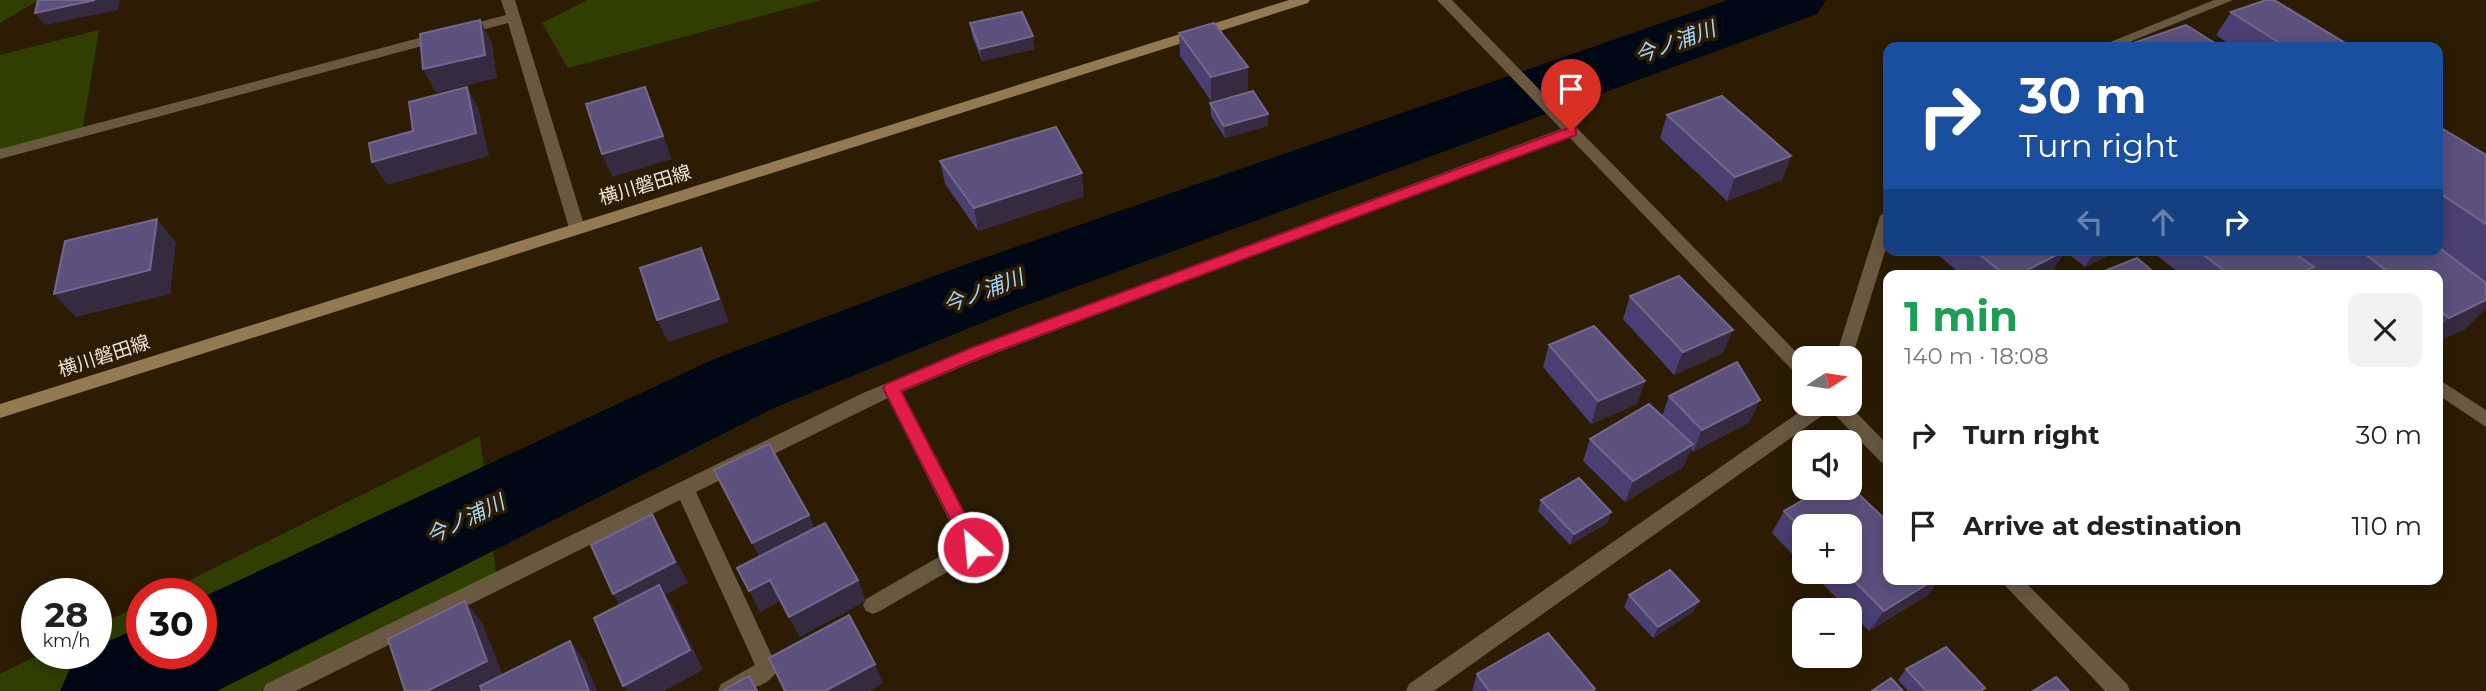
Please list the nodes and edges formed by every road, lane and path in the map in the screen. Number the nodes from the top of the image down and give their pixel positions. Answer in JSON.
{"nodes":[{"id":1,"x":508,"y":0,"type":"edge"},
{"id":2,"x":1303,"y":0,"type":"edge"},
{"id":3,"x":1444,"y":0,"type":"edge"},
{"id":4,"x":2226,"y":0,"type":"edge"},
{"id":5,"x":513,"y":17,"type":"junction"},
{"id":6,"x":2118,"y":42,"type":"edge"},
{"id":7,"x":1569,"y":129,"type":"junction"},
{"id":8,"x":0,"y":154,"type":"edge"},
{"id":9,"x":577,"y":229,"type":"junction"},
{"id":10,"x":1883,"y":232,"type":"edge"},
{"id":11,"x":1848,"y":346,"type":"edge"},
{"id":12,"x":1792,"y":359,"type":"edge"},
{"id":13,"x":892,"y":388,"type":"junction"},
{"id":14,"x":2443,"y":390,"type":"edge"},
{"id":15,"x":0,"y":411,"type":"edge"},
{"id":16,"x":1808,"y":416,"type":"edge"},
{"id":17,"x":1848,"y":416,"type":"edge"},
{"id":18,"x":2486,"y":420,"type":"edge"},
{"id":19,"x":1883,"y":452,"type":"edge"},
{"id":20,"x":685,"y":489,"type":"junction"},
{"id":21,"x":2015,"y":585,"type":"edge"},
{"id":22,"x":873,"y":605,"type":"dead end"},
{"id":23,"x":274,"y":691,"type":"edge"},
{"id":24,"x":729,"y":691,"type":"edge"},
{"id":25,"x":1417,"y":691,"type":"edge"},
{"id":26,"x":2119,"y":691,"type":"edge"}],
"edges":[{"from":1,"to":5,"type":"street"},
{"from":2,"to":9,"type":"main road","name":"横川磐田線"},
{"from":3,"to":7,"type":"street"},
{"from":4,"to":6,"type":"street"},
{"from":5,"to":8,"type":"street"},
{"from":5,"to":9,"type":"street"},
{"from":7,"to":12,"type":"street"},
{"from":7,"to":13,"type":"street"},
{"from":9,"to":15,"type":"main road","name":"横川磐田線"},
{"from":10,"to":11,"type":"street"},
{"from":13,"to":20,"type":"street"},
{"from":13,"to":22,"type":"street"},
{"from":14,"to":18,"type":"street"},
{"from":16,"to":25,"type":"street"},
{"from":17,"to":19,"type":"street"},
{"from":20,"to":23,"type":"street"},
{"from":20,"to":24,"type":"street"},
{"from":21,"to":26,"type":"street"}]}
